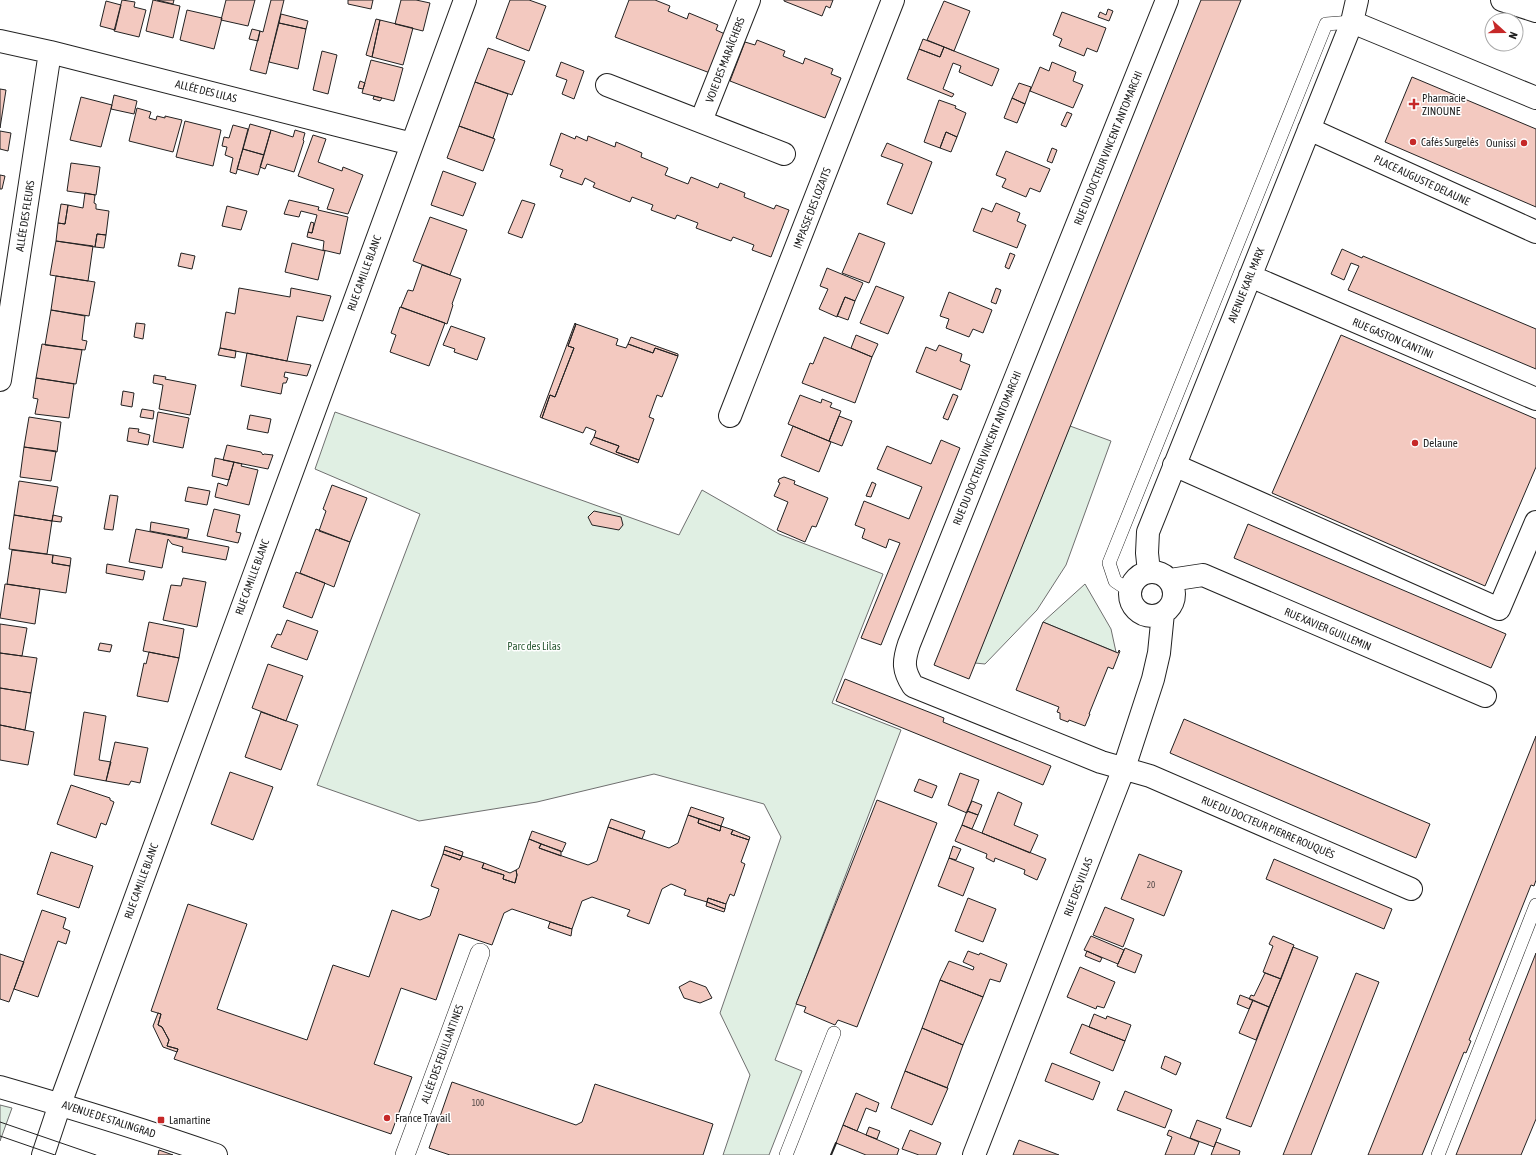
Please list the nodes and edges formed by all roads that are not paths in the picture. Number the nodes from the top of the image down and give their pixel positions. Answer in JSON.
{"nodes":[{"id":1,"x":465,"y":0,"type":"edge"},
{"id":2,"x":749,"y":0,"type":"edge"},
{"id":3,"x":893,"y":0,"type":"edge"},
{"id":4,"x":1167,"y":0,"type":"edge"},
{"id":5,"x":1357,"y":0,"type":"edge"},
{"id":6,"x":1502,"y":0,"type":"edge"},
{"id":7,"x":1536,"y":11,"type":"edge"},
{"id":8,"x":1352,"y":22,"type":"junction"},
{"id":9,"x":0,"y":40,"type":"edge"},
{"id":10,"x":50,"y":52,"type":"junction"},
{"id":11,"x":607,"y":84,"type":"dead end"},
{"id":12,"x":1536,"y":98,"type":"edge"},
{"id":13,"x":701,"y":121,"type":"junction"},
{"id":14,"x":1309,"y":128,"type":"junction"},
{"id":15,"x":412,"y":144,"type":"junction"},
{"id":16,"x":784,"y":154,"type":"dead end"},
{"id":17,"x":1536,"y":232,"type":"edge"},
{"id":18,"x":1250,"y":276,"type":"junction"},
{"id":19,"x":0,"y":380,"type":"edge"},
{"id":20,"x":1536,"y":399,"type":"edge"},
{"id":21,"x":730,"y":416,"type":"dead end"},
{"id":22,"x":1174,"y":465,"type":"junction"},
{"id":23,"x":1536,"y":522,"type":"edge"},
{"id":24,"x":1149,"y":572,"type":"junction"},
{"id":25,"x":1170,"y":580,"type":"junction"},
{"id":26,"x":1130,"y":591,"type":"junction"},
{"id":27,"x":1163,"y":613,"type":"junction"},
{"id":28,"x":1485,"y":696,"type":"dead end"},
{"id":29,"x":1124,"y":768,"type":"junction"},
{"id":30,"x":1411,"y":889,"type":"dead end"},
{"id":31,"x":1536,"y":905,"type":"edge"},
{"id":32,"x":480,"y":953,"type":"dead end"},
{"id":33,"x":834,"y":1033,"type":"dead end"},
{"id":34,"x":0,"y":1087,"type":"edge"},
{"id":35,"x":60,"y":1104,"type":"junction"},
{"id":36,"x":43,"y":1155,"type":"edge"},
{"id":37,"x":216,"y":1155,"type":"edge"},
{"id":38,"x":405,"y":1155,"type":"edge"},
{"id":39,"x":786,"y":1155,"type":"edge"},
{"id":40,"x":974,"y":1155,"type":"edge"},
{"id":41,"x":1438,"y":1155,"type":"edge"}],
"edges":[{"from":1,"to":15,"type":"street","name":"RUE CAMILLE BLANC"},
{"from":2,"to":13,"type":"street","name":"VOIE DES MARAÎCHERS"},
{"from":3,"to":21,"type":"street","name":"IMPASSE DES LOZAITS"},
{"from":4,"to":29,"type":"street","name":"RUE DU DOCTEUR VINCENT ANTOMARCHI"},
{"from":5,"to":8,"type":"street","name":"AVENUE KARL MARX"},
{"from":6,"to":7,"type":"street"},
{"from":8,"to":12,"type":"street"},
{"from":8,"to":14,"type":"street","name":"AVENUE KARL MARX"},
{"from":8,"to":26,"type":"lane"},
{"from":9,"to":10,"type":"street","name":"ALLÉE DES LILAS"},
{"from":10,"to":15,"type":"street","name":"ALLÉE DES LILAS"},
{"from":10,"to":19,"type":"street","name":"ALLÉE DES FLEURS"},
{"from":11,"to":13,"type":"street"},
{"from":13,"to":16,"type":"street"},
{"from":14,"to":17,"type":"street","name":"PLACE AUGUSTE DELAUNE"},
{"from":14,"to":18,"type":"street","name":"AVENUE KARL MARX"},
{"from":15,"to":35,"type":"street","name":"RUE CAMILLE BLANC"},
{"from":18,"to":20,"type":"street","name":"RUE GASTON CANTINI"},
{"from":18,"to":22,"type":"street","name":"AVENUE KARL MARX"},
{"from":22,"to":23,"type":"street"},
{"from":22,"to":24,"type":"street","name":"AVENUE KARL MARX"},
{"from":24,"to":25,"type":"street"},
{"from":24,"to":26,"type":"street"},
{"from":25,"to":27,"type":"street"},
{"from":25,"to":28,"type":"street","name":"RUE XAVIER GUILLEMIN"},
{"from":26,"to":27,"type":"street"},
{"from":27,"to":29,"type":"street","name":"RUE DES VILLAS"},
{"from":29,"to":30,"type":"street","name":"RUE DU DOCTEUR PIERRE ROUQUÈS"},
{"from":29,"to":40,"type":"street","name":"RUE DES VILLAS"},
{"from":31,"to":41,"type":"lane"},
{"from":32,"to":38,"type":"street","name":"ALLÉE DES FEUILLANTINES"},
{"from":33,"to":39,"type":"lane"},
{"from":34,"to":35,"type":"street","name":"AVENUE DE STALINGRAD"},
{"from":35,"to":36,"type":"street","name":"RUE CAMILLE BLANC"},
{"from":35,"to":37,"type":"street","name":"AVENUE DE STALINGRAD"}]}
